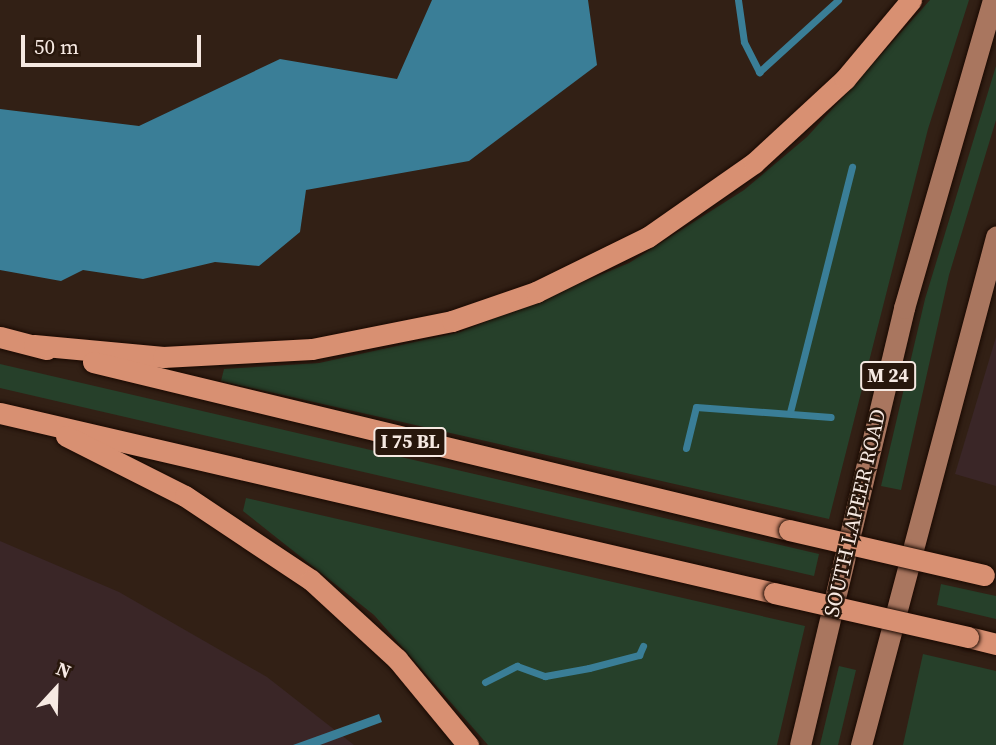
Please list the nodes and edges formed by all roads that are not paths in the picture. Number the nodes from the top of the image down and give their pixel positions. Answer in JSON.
{"nodes":[{"id":1,"x":911,"y":0,"type":"edge"},
{"id":2,"x":992,"y":6,"type":"edge"},
{"id":3,"x":996,"y":33,"type":"edge"},
{"id":4,"x":996,"y":237,"type":"edge"},
{"id":5,"x":0,"y":337,"type":"edge"},
{"id":6,"x":34,"y":345,"type":"junction"},
{"id":7,"x":0,"y":413,"type":"edge"},
{"id":8,"x":32,"y":420,"type":"junction"},
{"id":9,"x":990,"y":577,"type":"edge"},
{"id":10,"x":996,"y":644,"type":"edge"},
{"id":11,"x":468,"y":745,"type":"edge"},
{"id":12,"x":800,"y":745,"type":"edge"},
{"id":13,"x":862,"y":745,"type":"edge"}],
"edges":[{"from":1,"to":6,"type":"highway"},
{"from":2,"to":3,"type":"main road"},
{"from":2,"to":12,"type":"main road","name":"SOUTH LAPEER ROAD","number":"M 24"},
{"from":4,"to":13,"type":"main road"},
{"from":5,"to":6,"type":"highway","number":"I 75 BL"},
{"from":6,"to":9,"type":"highway","number":"I 75 BL","bridge":true},
{"from":7,"to":8,"type":"highway"},
{"from":8,"to":10,"type":"highway","bridge":true},
{"from":8,"to":11,"type":"highway"}]}
